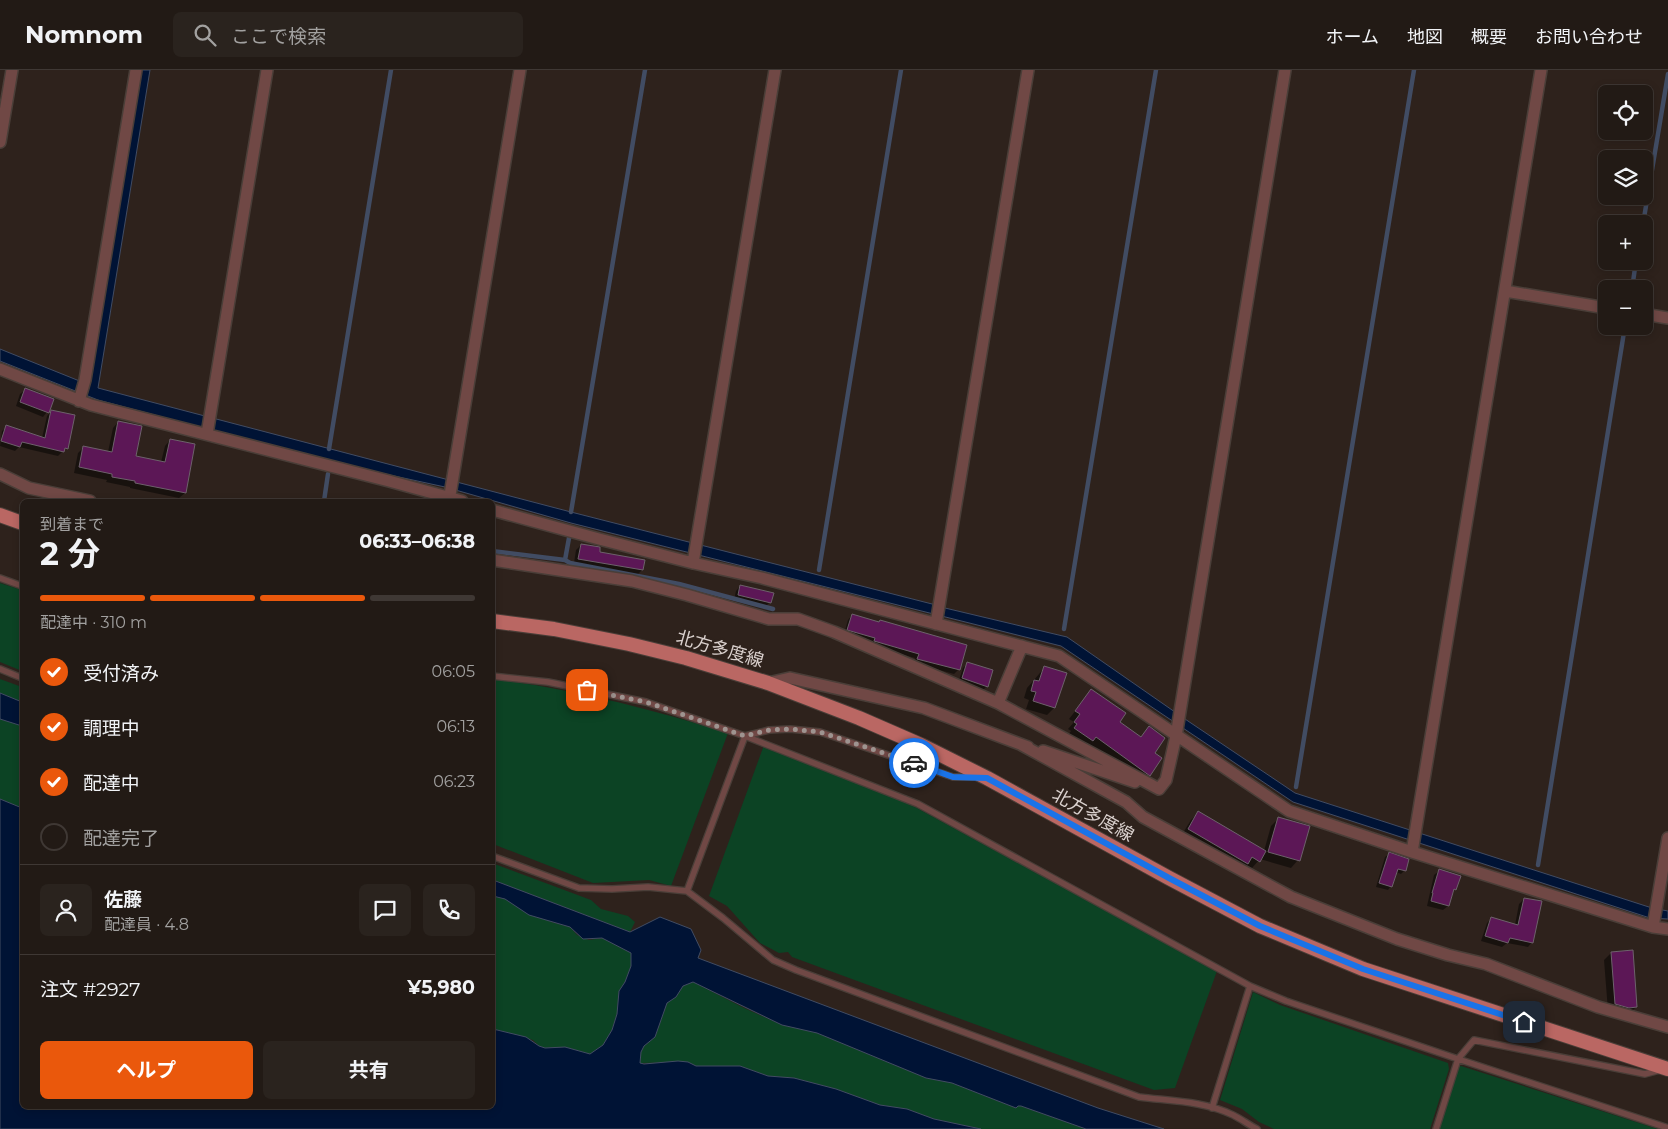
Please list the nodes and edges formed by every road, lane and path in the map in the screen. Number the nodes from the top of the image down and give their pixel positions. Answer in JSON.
{"nodes":[{"id":1,"x":12,"y":70,"type":"edge"},
{"id":2,"x":136,"y":70,"type":"edge"},
{"id":3,"x":267,"y":70,"type":"edge"},
{"id":4,"x":520,"y":70,"type":"edge"},
{"id":5,"x":775,"y":70,"type":"edge"},
{"id":6,"x":1028,"y":70,"type":"edge"},
{"id":7,"x":1285,"y":70,"type":"edge"},
{"id":8,"x":1542,"y":70,"type":"edge"},
{"id":9,"x":0,"y":142,"type":"edge"},
{"id":10,"x":1505,"y":291,"type":"junction"},
{"id":11,"x":1598,"y":307,"type":"edge"},
{"id":12,"x":1653,"y":316,"type":"edge"},
{"id":13,"x":1668,"y":318,"type":"edge"},
{"id":14,"x":0,"y":369,"type":"edge"},
{"id":15,"x":80,"y":398,"type":"junction"},
{"id":16,"x":207,"y":432,"type":"junction"},
{"id":17,"x":0,"y":474,"type":"edge"},
{"id":18,"x":450,"y":498,"type":"edge"},
{"id":19,"x":81,"y":499,"type":"edge"},
{"id":20,"x":495,"y":511,"type":"edge"},
{"id":21,"x":0,"y":516,"type":"edge"},
{"id":22,"x":20,"y":523,"type":"edge"},
{"id":23,"x":495,"y":560,"type":"edge"},
{"id":24,"x":694,"y":560,"type":"junction"},
{"id":25,"x":0,"y":578,"type":"edge"},
{"id":26,"x":20,"y":585,"type":"edge"},
{"id":27,"x":495,"y":621,"type":"edge"},
{"id":28,"x":937,"y":621,"type":"junction"},
{"id":29,"x":1022,"y":646,"type":"junction"},
{"id":30,"x":0,"y":669,"type":"edge"},
{"id":31,"x":495,"y":676,"type":"edge"},
{"id":32,"x":20,"y":677,"type":"edge"},
{"id":33,"x":768,"y":683,"type":"junction"},
{"id":34,"x":998,"y":703,"type":"junction"},
{"id":35,"x":1176,"y":732,"type":"junction"},
{"id":36,"x":745,"y":736,"type":"junction"},
{"id":37,"x":1022,"y":745,"type":"junction"},
{"id":38,"x":987,"y":778,"type":"junction"},
{"id":39,"x":1158,"y":789,"type":"junction"},
{"id":40,"x":1668,"y":838,"type":"edge"},
{"id":41,"x":1413,"y":849,"type":"junction"},
{"id":42,"x":495,"y":857,"type":"edge"},
{"id":43,"x":687,"y":892,"type":"junction"},
{"id":44,"x":1654,"y":924,"type":"junction"},
{"id":45,"x":1668,"y":929,"type":"edge"},
{"id":46,"x":1250,"y":986,"type":"junction"},
{"id":47,"x":1668,"y":1027,"type":"edge"},
{"id":48,"x":1458,"y":1059,"type":"junction"},
{"id":49,"x":1668,"y":1069,"type":"edge"},
{"id":50,"x":1212,"y":1108,"type":"junction"},
{"id":51,"x":1668,"y":1128,"type":"edge"},
{"id":52,"x":1257,"y":1129,"type":"edge"},
{"id":53,"x":1436,"y":1129,"type":"edge"}],
"edges":[{"from":1,"to":9,"type":"street"},
{"from":2,"to":15,"type":"street"},
{"from":3,"to":16,"type":"street"},
{"from":4,"to":18,"type":"street"},
{"from":5,"to":24,"type":"street"},
{"from":6,"to":28,"type":"street"},
{"from":7,"to":35,"type":"street"},
{"from":8,"to":10,"type":"street"},
{"from":10,"to":11,"type":"street"},
{"from":10,"to":41,"type":"street"},
{"from":12,"to":13,"type":"street"},
{"from":14,"to":15,"type":"street"},
{"from":15,"to":16,"type":"street"},
{"from":16,"to":18,"type":"street"},
{"from":17,"to":19,"type":"street"},
{"from":20,"to":24,"type":"street"},
{"from":21,"to":22,"type":"main road"},
{"from":23,"to":34,"type":"street"},
{"from":24,"to":28,"type":"street"},
{"from":25,"to":26,"type":"lane"},
{"from":27,"to":33,"type":"main road","name":"北方多度線"},
{"from":28,"to":29,"type":"street"},
{"from":29,"to":34,"type":"street"},
{"from":29,"to":35,"type":"street"},
{"from":30,"to":32,"type":"lane"},
{"from":31,"to":36,"type":"lane"},
{"from":33,"to":37,"type":"street"},
{"from":33,"to":38,"type":"main road","name":"北方多度線"},
{"from":34,"to":39,"type":"street"},
{"from":35,"to":39,"type":"street"},
{"from":35,"to":41,"type":"street"},
{"from":36,"to":38,"type":"lane"},
{"from":36,"to":43,"type":"lane"},
{"from":36,"to":46,"type":"lane"},
{"from":37,"to":39,"type":"street"},
{"from":37,"to":47,"type":"street"},
{"from":38,"to":49,"type":"main road","name":"北方多度線"},
{"from":40,"to":44,"type":"street"},
{"from":41,"to":44,"type":"street"},
{"from":42,"to":43,"type":"lane"},
{"from":43,"to":50,"type":"lane"},
{"from":44,"to":45,"type":"street"},
{"from":46,"to":48,"type":"lane"},
{"from":46,"to":50,"type":"lane"},
{"from":48,"to":49,"type":"lane"},
{"from":48,"to":51,"type":"lane"},
{"from":48,"to":53,"type":"lane"},
{"from":50,"to":52,"type":"lane"}]}
